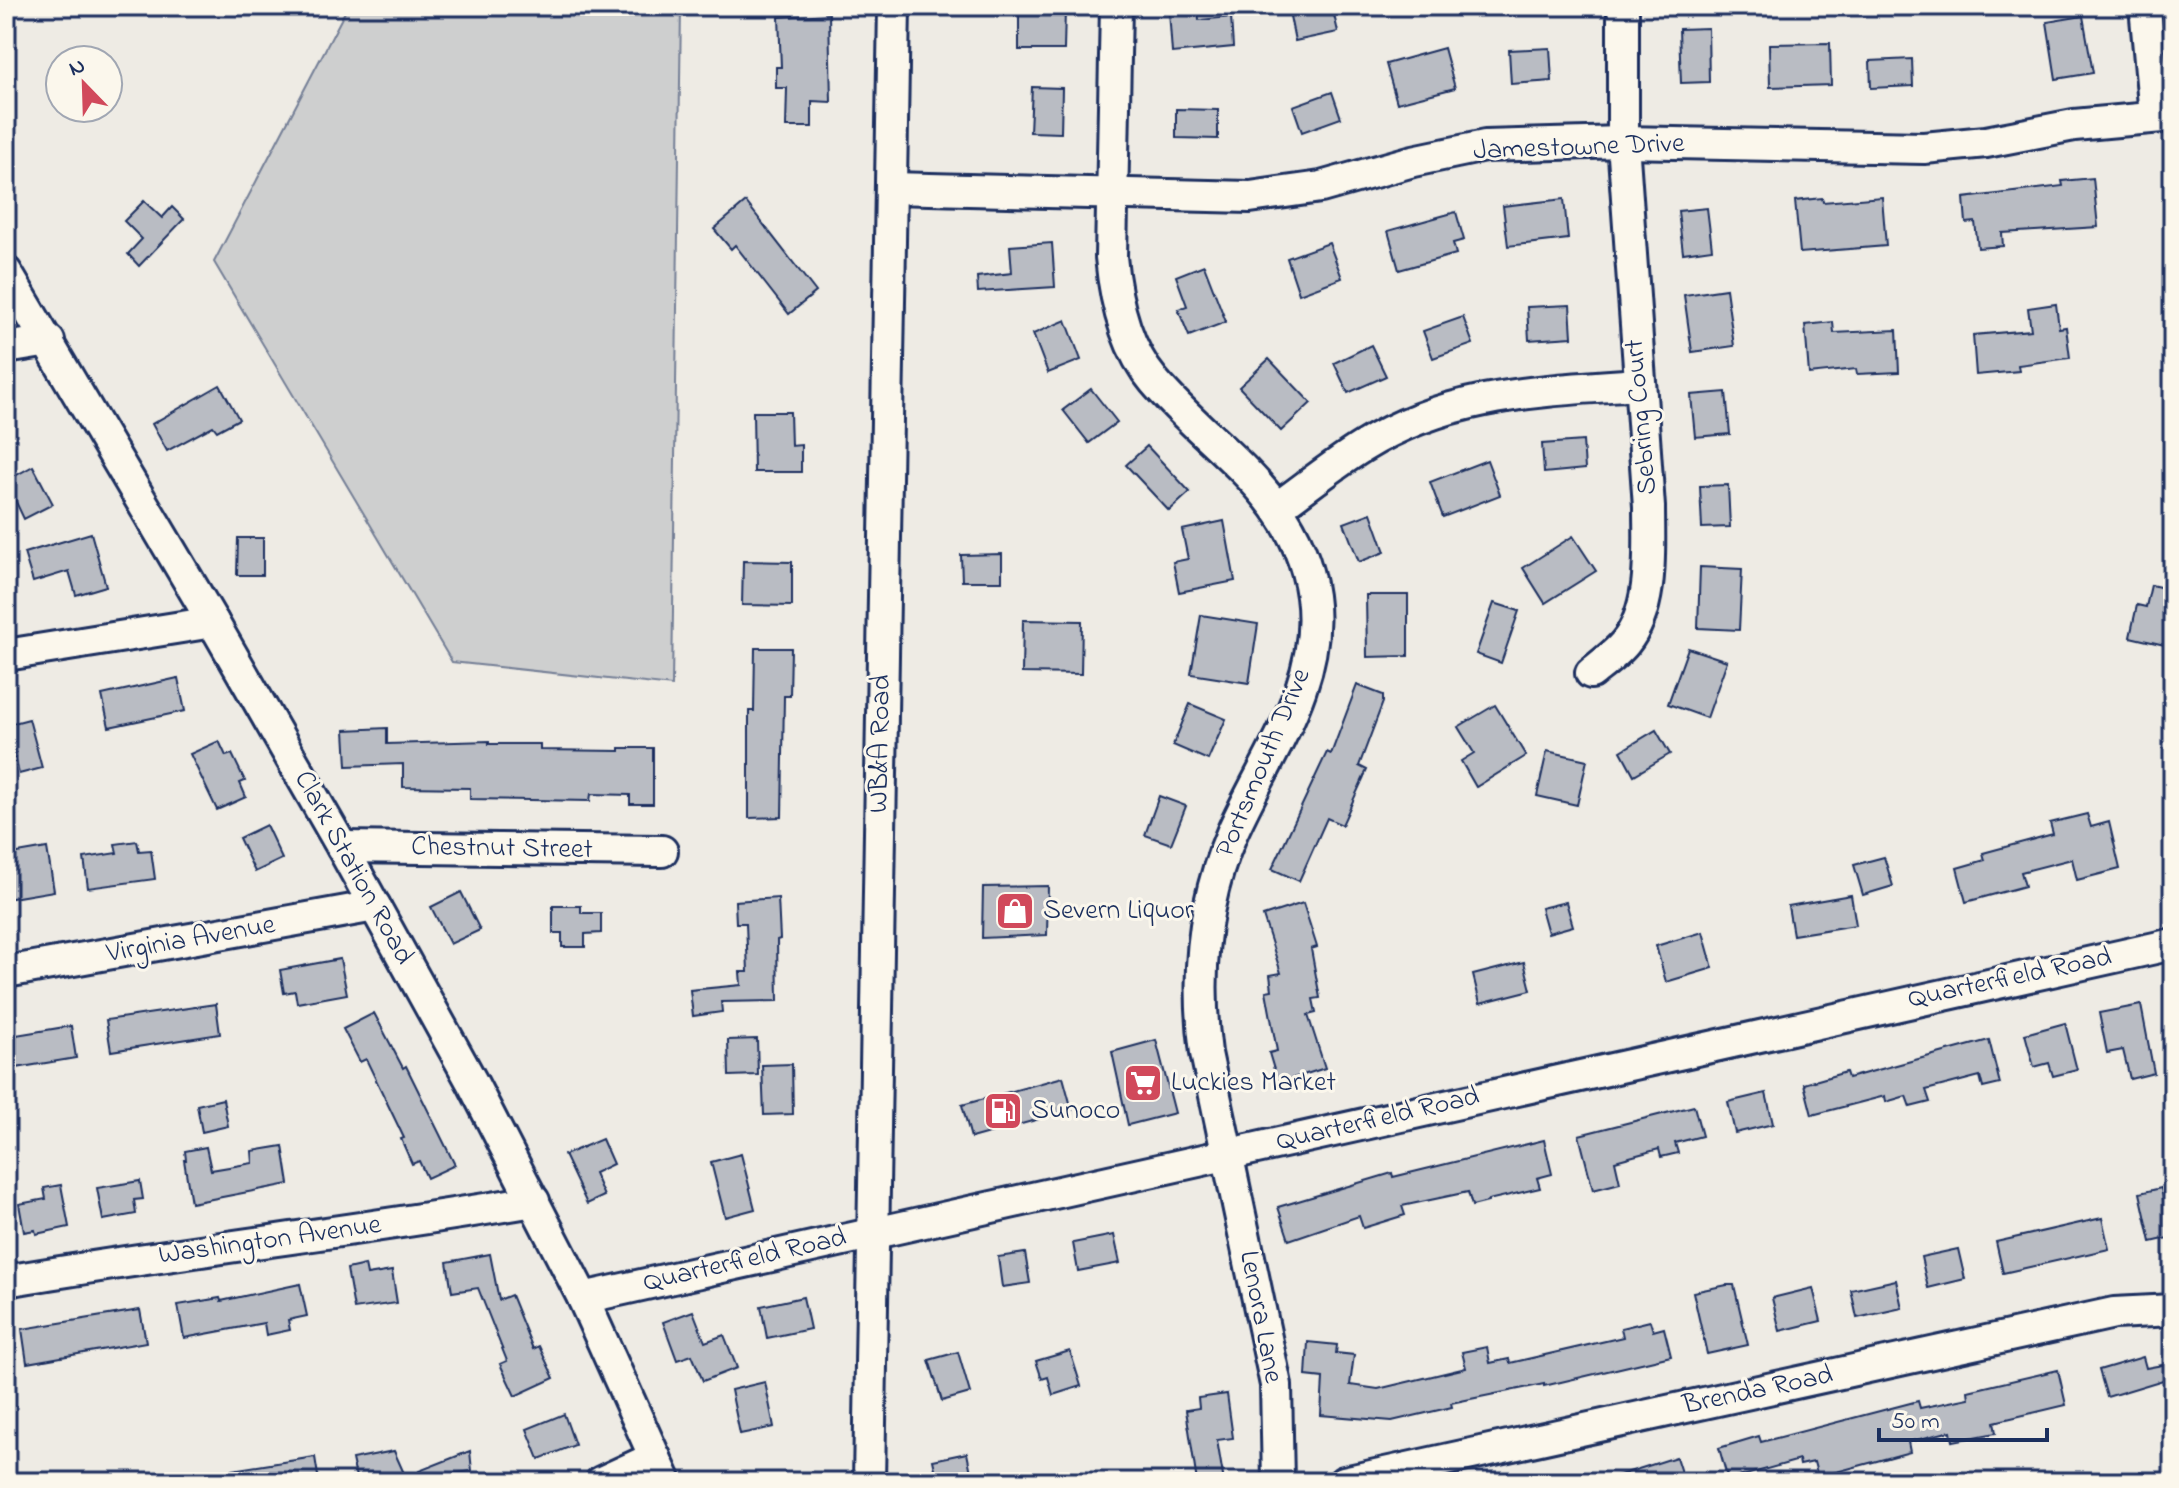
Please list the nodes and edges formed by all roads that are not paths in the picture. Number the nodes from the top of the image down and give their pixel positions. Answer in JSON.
{"nodes":[{"id":1,"x":894,"y":6,"type":"edge"},
{"id":2,"x":1116,"y":6,"type":"edge"},
{"id":3,"x":1623,"y":6,"type":"edge"},
{"id":4,"x":2145,"y":6,"type":"edge"},
{"id":5,"x":2164,"y":116,"type":"edge"},
{"id":6,"x":1623,"y":142,"type":"junction"},
{"id":7,"x":891,"y":188,"type":"junction"},
{"id":8,"x":1111,"y":195,"type":"junction"},
{"id":9,"x":6,"y":272,"type":"edge"},
{"id":10,"x":49,"y":341,"type":"junction"},
{"id":11,"x":6,"y":348,"type":"edge"},
{"id":12,"x":1638,"y":384,"type":"junction"},
{"id":13,"x":1278,"y":507,"type":"junction"},
{"id":14,"x":213,"y":622,"type":"junction"},
{"id":15,"x":6,"y":655,"type":"edge"},
{"id":16,"x":1591,"y":673,"type":"dead end"},
{"id":17,"x":342,"y":847,"type":"junction"},
{"id":18,"x":662,"y":851,"type":"dead end"},
{"id":19,"x":375,"y":906,"type":"junction"},
{"id":20,"x":2172,"y":949,"type":"edge"},
{"id":21,"x":6,"y":972,"type":"edge"},
{"id":22,"x":1226,"y":1154,"type":"junction"},
{"id":23,"x":534,"y":1201,"type":"junction"},
{"id":24,"x":873,"y":1232,"type":"junction"},
{"id":25,"x":6,"y":1281,"type":"edge"},
{"id":26,"x":583,"y":1298,"type":"junction"},
{"id":27,"x":2173,"y":1310,"type":"edge"},
{"id":28,"x":660,"y":1470,"type":"edge"},
{"id":29,"x":601,"y":1482,"type":"edge"},
{"id":30,"x":869,"y":1482,"type":"edge"},
{"id":31,"x":1278,"y":1482,"type":"edge"},
{"id":32,"x":1344,"y":1482,"type":"edge"}],
"edges":[{"from":1,"to":7,"type":"street","name":"WB&A Road"},
{"from":2,"to":8,"type":"street","name":"Portsmouth Drive"},
{"from":3,"to":6,"type":"street","name":"Sebring Court"},
{"from":4,"to":5,"type":"street"},
{"from":5,"to":6,"type":"street","name":"Jamestowne Drive"},
{"from":6,"to":8,"type":"street","name":"Jamestowne Drive"},
{"from":6,"to":12,"type":"street","name":"Sebring Court"},
{"from":7,"to":8,"type":"street","name":"Jamestowne Drive"},
{"from":7,"to":24,"type":"street","name":"WB&A Road"},
{"from":8,"to":13,"type":"street","name":"Portsmouth Drive"},
{"from":9,"to":10,"type":"street","name":"Clark Station Road"},
{"from":10,"to":11,"type":"street"},
{"from":10,"to":14,"type":"street","name":"Clark Station Road"},
{"from":12,"to":13,"type":"street"},
{"from":12,"to":16,"type":"street","name":"Sebring Court"},
{"from":13,"to":22,"type":"street","name":"Portsmouth Drive"},
{"from":14,"to":15,"type":"street"},
{"from":14,"to":17,"type":"street","name":"Clark Station Road"},
{"from":17,"to":18,"type":"street","name":"Chestnut Street"},
{"from":17,"to":19,"type":"street","name":"Clark Station Road"},
{"from":19,"to":21,"type":"street","name":"Virginia Avenue"},
{"from":19,"to":23,"type":"street","name":"Clark Station Road"},
{"from":20,"to":22,"type":"street","name":"Quarterfield Road"},
{"from":22,"to":24,"type":"street","name":"Quarterfield Road"},
{"from":22,"to":31,"type":"street","name":"Lenora Lane"},
{"from":23,"to":25,"type":"street","name":"Washington Avenue"},
{"from":23,"to":26,"type":"street","name":"Clark Station Road"},
{"from":24,"to":26,"type":"street","name":"Quarterfield Road"},
{"from":24,"to":30,"type":"street","name":"WB&A Road"},
{"from":26,"to":28,"type":"street","name":"Clark Station Road"},
{"from":27,"to":32,"type":"street","name":"Brenda Road"},
{"from":28,"to":29,"type":"street"}]}
